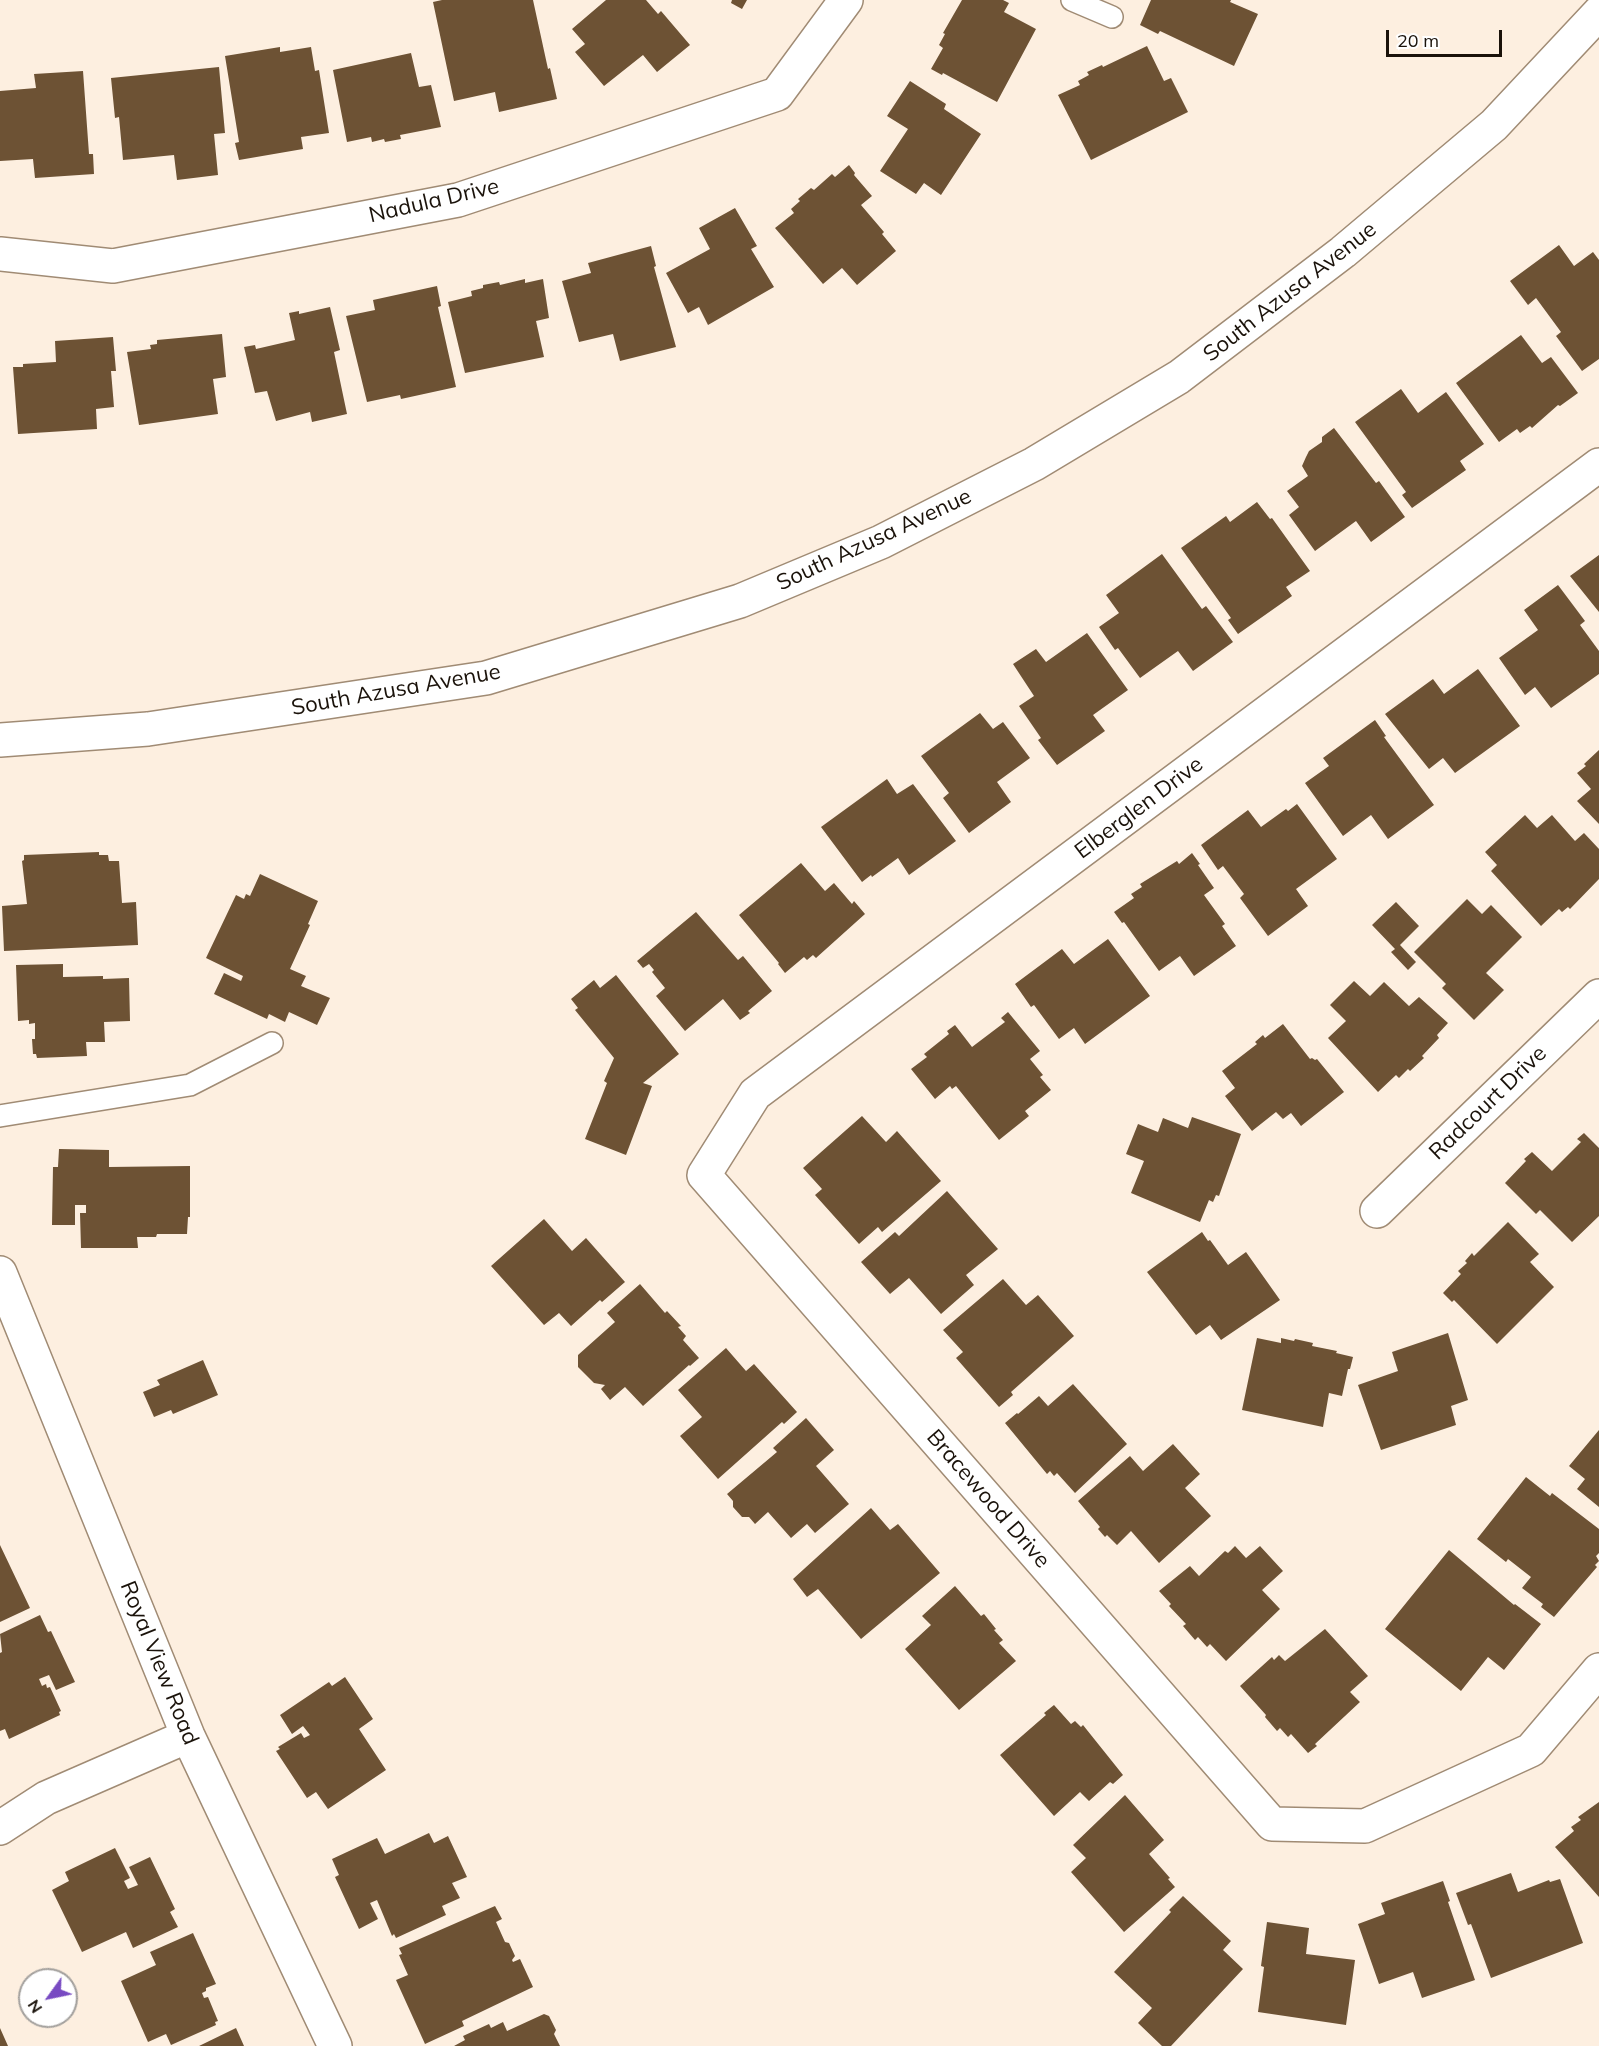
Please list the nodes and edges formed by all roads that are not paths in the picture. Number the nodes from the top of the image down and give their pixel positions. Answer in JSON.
{"nodes":[{"id":1,"x":846,"y":0,"type":"edge"},
{"id":2,"x":1072,"y":0,"type":"edge"},
{"id":3,"x":1599,"y":13,"type":"edge"},
{"id":4,"x":1112,"y":17,"type":"dead end"},
{"id":5,"x":0,"y":254,"type":"edge"},
{"id":6,"x":1599,"y":465,"type":"edge"},
{"id":7,"x":0,"y":740,"type":"edge"},
{"id":8,"x":1599,"y":996,"type":"edge"},
{"id":9,"x":272,"y":1043,"type":"dead end"},
{"id":10,"x":0,"y":1116,"type":"edge"},
{"id":11,"x":704,"y":1175,"type":"joint"},
{"id":12,"x":1377,"y":1211,"type":"dead end"},
{"id":13,"x":0,"y":1273,"type":"edge"},
{"id":14,"x":1599,"y":1670,"type":"edge"},
{"id":15,"x":188,"y":1736,"type":"junction"},
{"id":16,"x":0,"y":1828,"type":"edge"},
{"id":17,"x":335,"y":2046,"type":"edge"}],
"edges":[{"from":1,"to":5,"type":"street","name":"Nadula Drive"},
{"from":2,"to":4,"type":"lane"},
{"from":3,"to":7,"type":"street","name":"South Azusa Avenue"},
{"from":6,"to":11,"type":"street","name":"Elberglen Drive"},
{"from":8,"to":12,"type":"street","name":"Radcourt Drive"},
{"from":9,"to":10,"type":"lane"},
{"from":11,"to":14,"type":"street","name":"Bracewood Drive"},
{"from":13,"to":15,"type":"street","name":"Royal View Road"},
{"from":15,"to":16,"type":"street"},
{"from":15,"to":17,"type":"street","name":"Royal View Road"}]}
